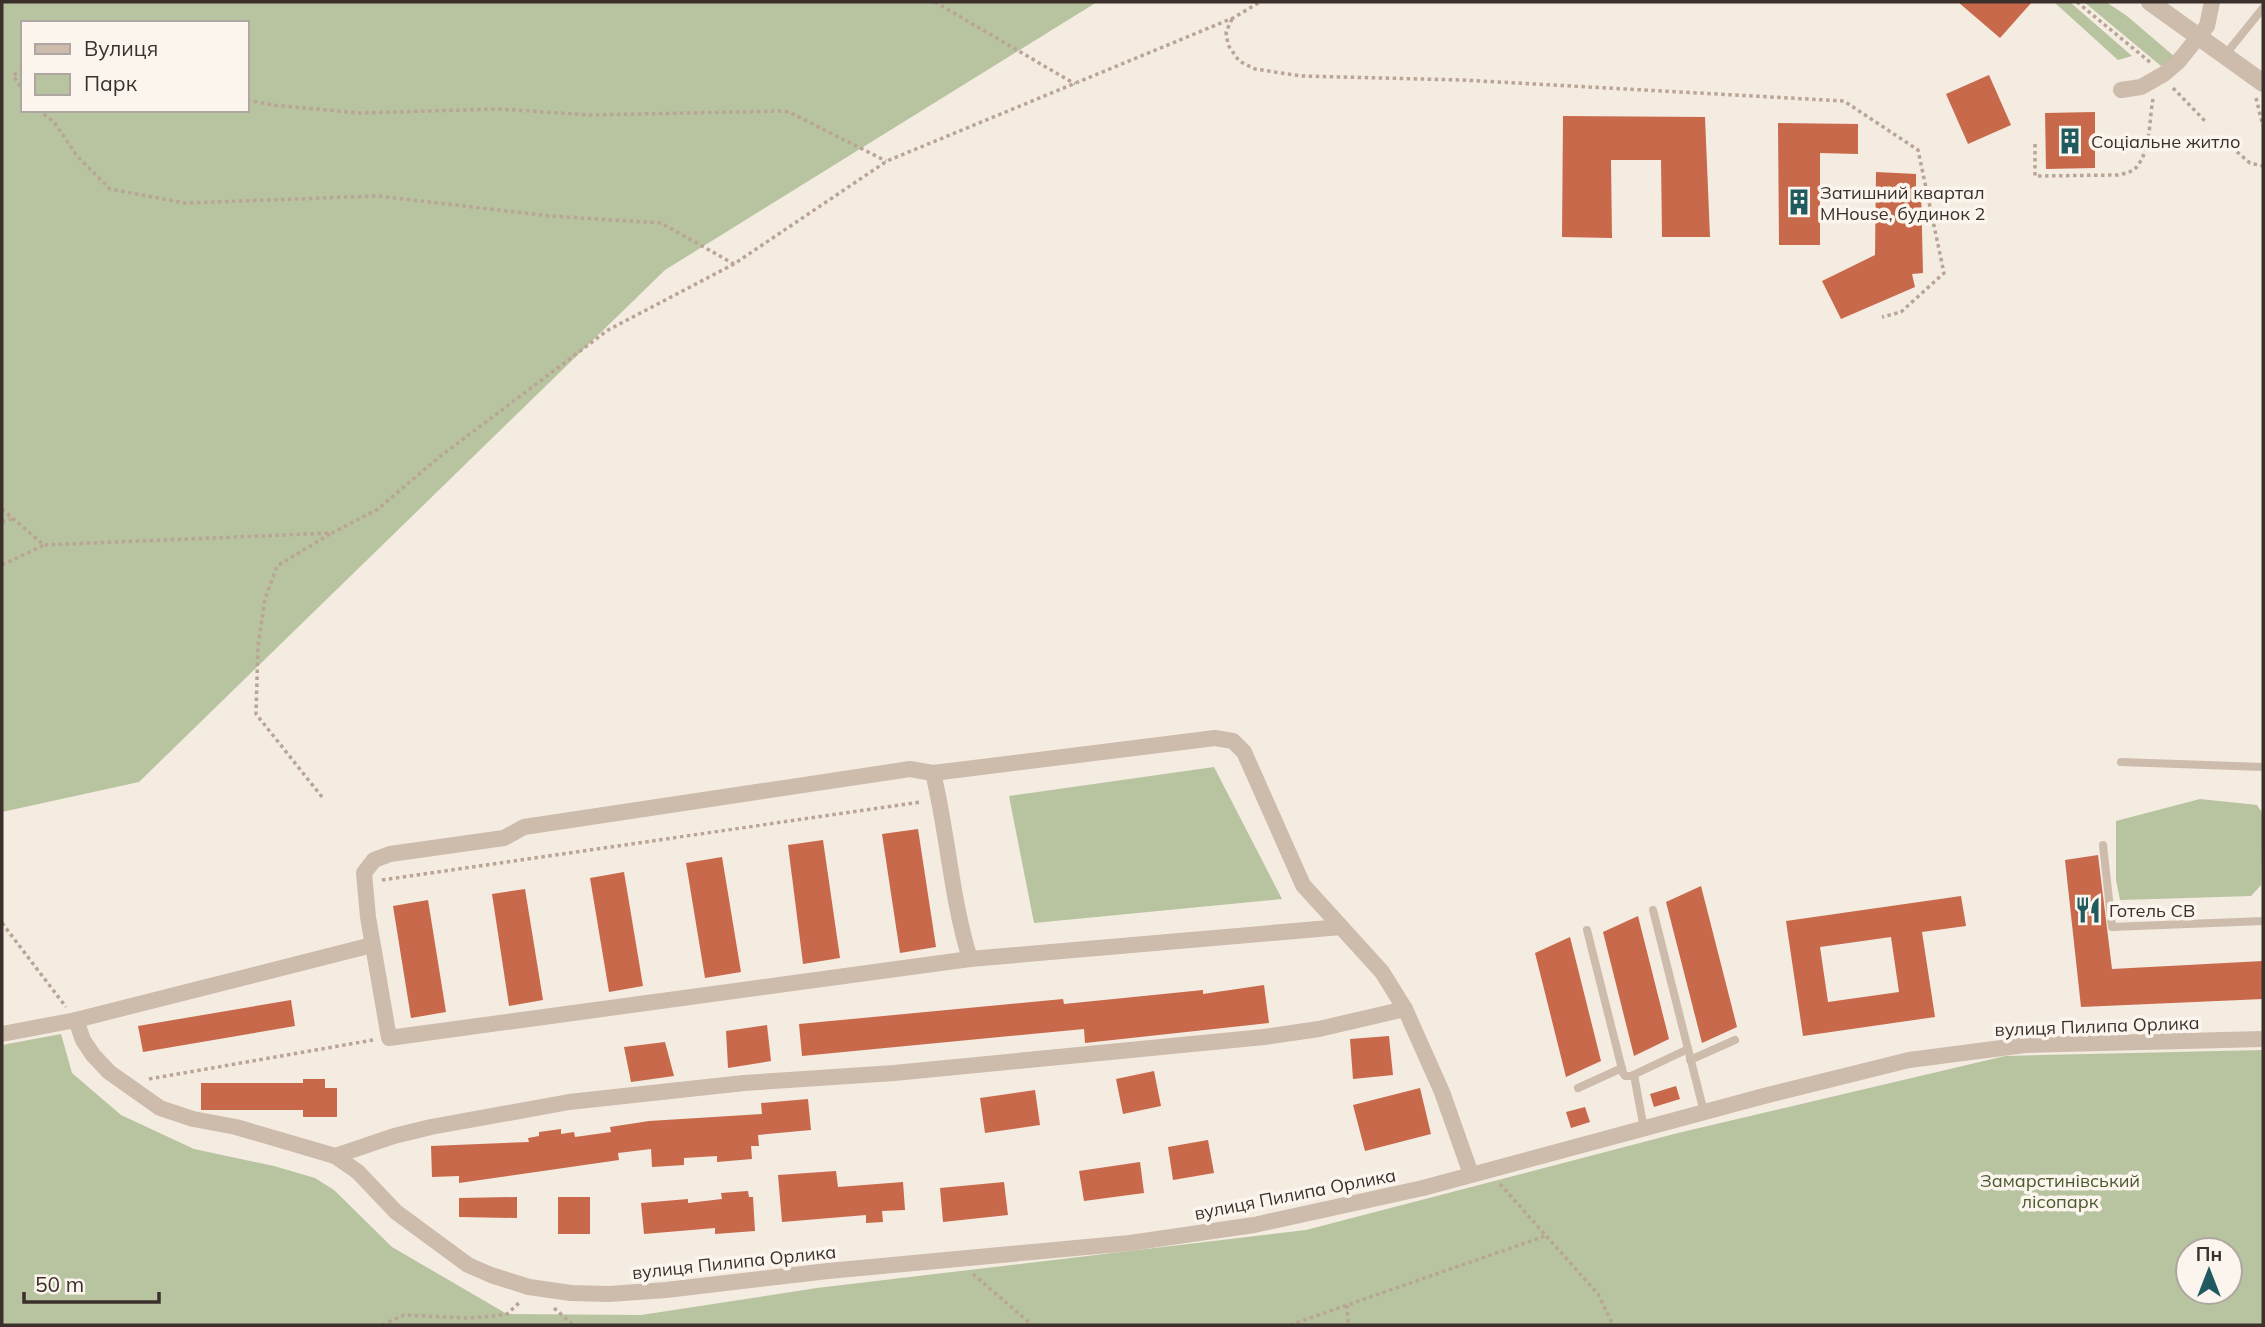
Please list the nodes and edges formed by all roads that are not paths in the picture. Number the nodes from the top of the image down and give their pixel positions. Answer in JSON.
{"nodes":[{"id":1,"x":2150,"y":2,"type":"edge"},
{"id":2,"x":2212,"y":2,"type":"edge"},
{"id":3,"x":2263,"y":8,"type":"edge"},
{"id":4,"x":2199,"y":38,"type":"junction"},
{"id":5,"x":2225,"y":56,"type":"junction"},
{"id":6,"x":2121,"y":90,"type":"dead end"},
{"id":7,"x":2260,"y":90,"type":"edge"},
{"id":8,"x":2121,"y":762,"type":"dead end"},
{"id":9,"x":2263,"y":767,"type":"edge"},
{"id":10,"x":933,"y":773,"type":"junction"},
{"id":11,"x":2103,"y":845,"type":"dead end"},
{"id":12,"x":1653,"y":910,"type":"dead end"},
{"id":13,"x":2263,"y":920,"type":"edge"},
{"id":14,"x":1341,"y":927,"type":"junction"},
{"id":15,"x":1587,"y":930,"type":"dead end"},
{"id":16,"x":372,"y":945,"type":"junction"},
{"id":17,"x":970,"y":959,"type":"junction"},
{"id":18,"x":1405,"y":1009,"type":"junction"},
{"id":19,"x":76,"y":1020,"type":"junction"},
{"id":20,"x":2,"y":1034,"type":"edge"},
{"id":21,"x":2263,"y":1039,"type":"edge"},
{"id":22,"x":1735,"y":1040,"type":"dead end"},
{"id":23,"x":1688,"y":1049,"type":"junction"},
{"id":24,"x":1690,"y":1060,"type":"junction"},
{"id":25,"x":1622,"y":1068,"type":"junction"},
{"id":26,"x":1634,"y":1075,"type":"junction"},
{"id":27,"x":1578,"y":1088,"type":"dead end"},
{"id":28,"x":1704,"y":1112,"type":"junction"},
{"id":29,"x":1644,"y":1129,"type":"junction"},
{"id":30,"x":335,"y":1156,"type":"junction"},
{"id":31,"x":1471,"y":1174,"type":"junction"}],
"edges":[{"from":1,"to":4,"type":"street"},
{"from":2,"to":4,"type":"street"},
{"from":3,"to":5,"type":"lane"},
{"from":4,"to":5,"type":"street"},
{"from":4,"to":6,"type":"street"},
{"from":5,"to":7,"type":"street"},
{"from":8,"to":9,"type":"lane"},
{"from":10,"to":14,"type":"street"},
{"from":10,"to":16,"type":"street"},
{"from":10,"to":17,"type":"street"},
{"from":11,"to":13,"type":"lane"},
{"from":12,"to":23,"type":"lane"},
{"from":14,"to":17,"type":"street"},
{"from":14,"to":18,"type":"street"},
{"from":15,"to":25,"type":"lane"},
{"from":16,"to":17,"type":"street"},
{"from":16,"to":19,"type":"street"},
{"from":18,"to":30,"type":"street"},
{"from":18,"to":31,"type":"street"},
{"from":19,"to":20,"type":"street"},
{"from":19,"to":30,"type":"street","name":"вулиця Пилипа Орлика"},
{"from":21,"to":28,"type":"street","name":"вулиця Пилипа Орлика"},
{"from":22,"to":24,"type":"lane"},
{"from":23,"to":24,"type":"lane"},
{"from":23,"to":26,"type":"lane"},
{"from":24,"to":28,"type":"lane"},
{"from":25,"to":26,"type":"lane"},
{"from":25,"to":27,"type":"lane"},
{"from":26,"to":29,"type":"lane"},
{"from":28,"to":29,"type":"street","name":"вулиця Пилипа Орлика"},
{"from":29,"to":31,"type":"street","name":"вулиця Пилипа Орлика"},
{"from":30,"to":31,"type":"street","name":"вулиця Пилипа Орлика"}]}
